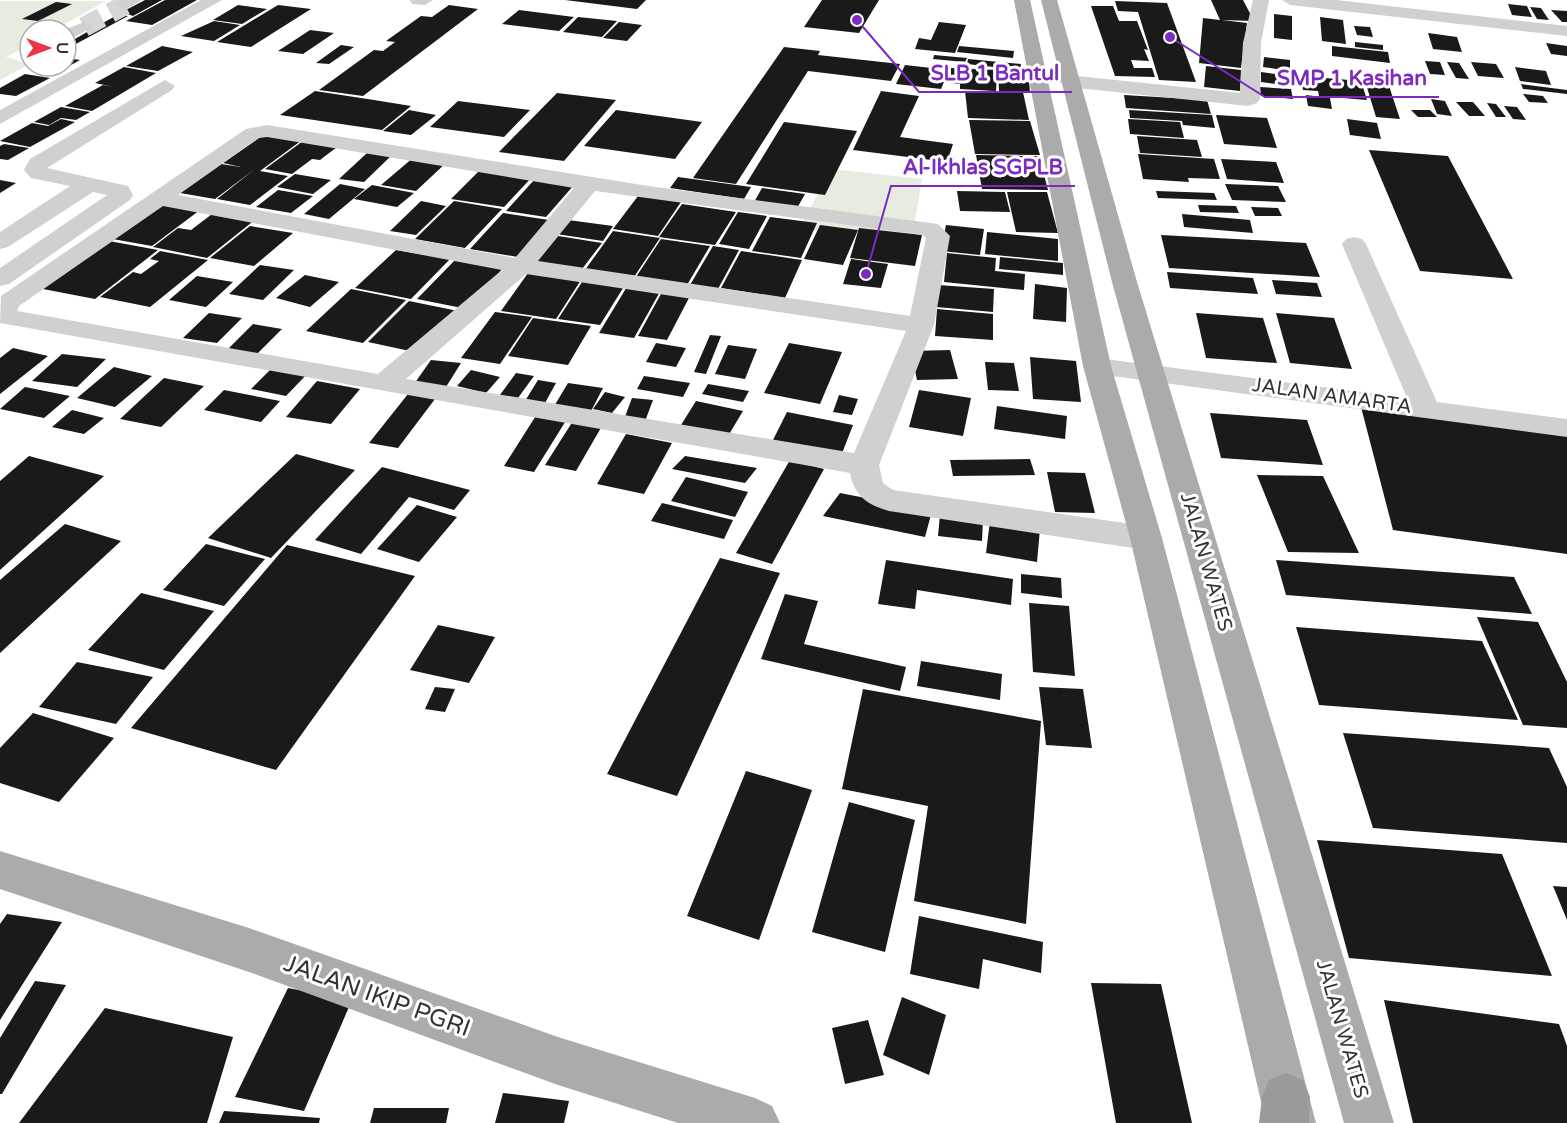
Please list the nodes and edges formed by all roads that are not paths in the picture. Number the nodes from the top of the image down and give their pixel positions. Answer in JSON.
{"nodes":[{"id":1,"x":214,"y":0,"type":"edge"},
{"id":2,"x":418,"y":0,"type":"edge"},
{"id":3,"x":425,"y":0,"type":"edge"},
{"id":4,"x":1022,"y":0,"type":"edge"},
{"id":5,"x":1049,"y":0,"type":"edge"},
{"id":6,"x":1261,"y":0,"type":"edge"},
{"id":7,"x":1290,"y":0,"type":"edge"},
{"id":8,"x":1438,"y":8,"type":"edge"},
{"id":9,"x":84,"y":27,"type":"tunnel mouth"},
{"id":10,"x":78,"y":30,"type":"edge"},
{"id":11,"x":1567,"y":31,"type":"edge"},
{"id":12,"x":1068,"y":81,"type":"junction"},
{"id":13,"x":165,"y":86,"type":"dead end"},
{"id":14,"x":0,"y":118,"type":"edge"},
{"id":15,"x":590,"y":183,"type":"junction"},
{"id":16,"x":89,"y":184,"type":"junction"},
{"id":17,"x":158,"y":198,"type":"junction"},
{"id":18,"x":0,"y":242,"type":"edge"},
{"id":19,"x":1354,"y":244,"type":"dead end"},
{"id":20,"x":521,"y":266,"type":"junction"},
{"id":21,"x":0,"y":279,"type":"edge"},
{"id":22,"x":921,"y":325,"type":"junction"},
{"id":23,"x":1096,"y":366,"type":"junction"},
{"id":24,"x":1151,"y":371,"type":"junction"},
{"id":25,"x":384,"y":384,"type":"junction"},
{"id":26,"x":1426,"y":408,"type":"junction"},
{"id":27,"x":1567,"y":428,"type":"edge"},
{"id":28,"x":864,"y":465,"type":"junction"},
{"id":29,"x":1146,"y":538,"type":"junction"},
{"id":30,"x":0,"y":870,"type":"edge"},
{"id":31,"x":1287,"y":1114,"type":"edge"},
{"id":32,"x":755,"y":1123,"type":"edge"},
{"id":33,"x":1369,"y":1123,"type":"edge"}],
"edges":[{"from":1,"to":14,"type":"street"},
{"from":2,"to":3,"type":"street"},
{"from":4,"to":23,"type":"main road"},
{"from":5,"to":12,"type":"main road","name":"JALAN WATES"},
{"from":6,"to":12,"type":"street"},
{"from":7,"to":8,"type":"street"},
{"from":8,"to":11,"type":"street"},
{"from":9,"to":10,"type":"street"},
{"from":12,"to":24,"type":"main road","name":"JALAN WATES"},
{"from":13,"to":16,"type":"street"},
{"from":15,"to":17,"type":"street"},
{"from":15,"to":20,"type":"street"},
{"from":15,"to":22,"type":"street"},
{"from":16,"to":18,"type":"street"},
{"from":16,"to":21,"type":"street"},
{"from":17,"to":20,"type":"street"},
{"from":17,"to":25,"type":"street"},
{"from":19,"to":26,"type":"street"},
{"from":20,"to":22,"type":"street"},
{"from":20,"to":25,"type":"street"},
{"from":22,"to":28,"type":"street"},
{"from":23,"to":24,"type":"street","name":"JALAN AMARTA"},
{"from":23,"to":29,"type":"main road"},
{"from":24,"to":26,"type":"street","name":"JALAN AMARTA"},
{"from":24,"to":33,"type":"main road","name":"JALAN WATES"},
{"from":25,"to":28,"type":"street"},
{"from":26,"to":27,"type":"street","name":"JALAN AMARTA"},
{"from":28,"to":29,"type":"street"},
{"from":29,"to":31,"type":"main road"},
{"from":30,"to":32,"type":"main road","name":"JALAN IKIP PGRI"}]}
